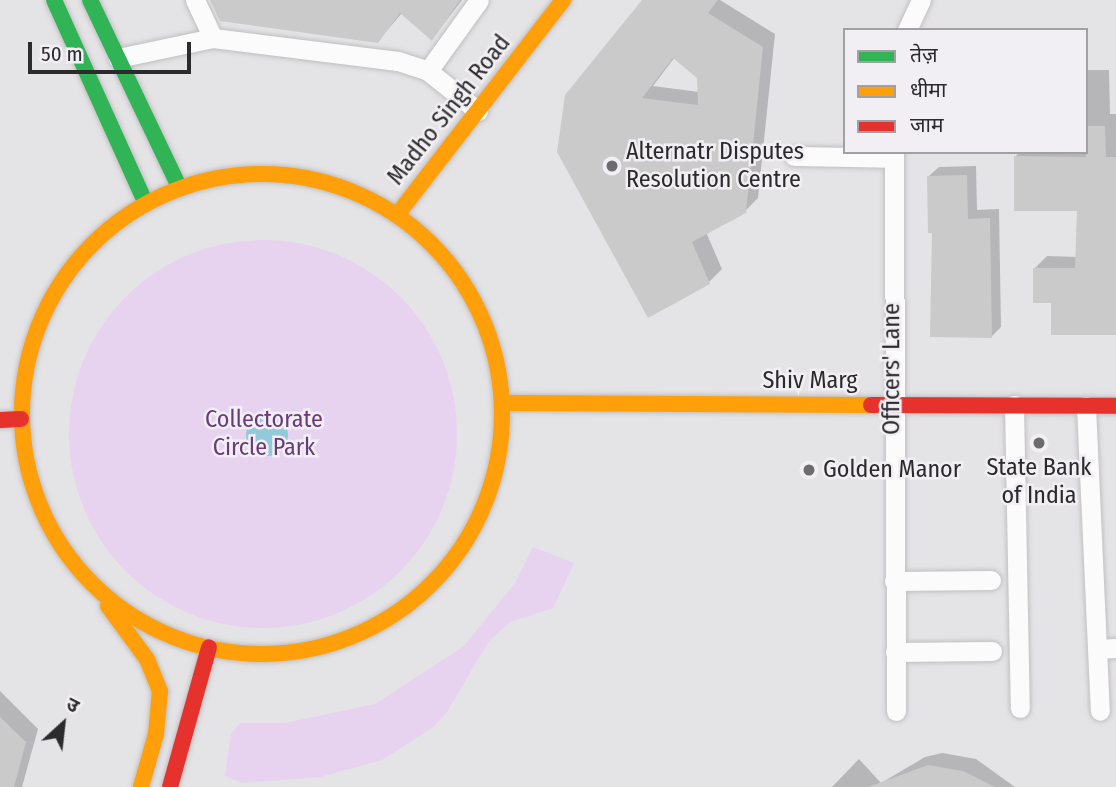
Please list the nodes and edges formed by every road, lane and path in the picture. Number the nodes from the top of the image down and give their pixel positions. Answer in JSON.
{"nodes":[{"id":1,"x":54,"y":0,"type":"edge"},
{"id":2,"x":90,"y":0,"type":"edge"},
{"id":3,"x":195,"y":0,"type":"edge"},
{"id":4,"x":479,"y":0,"type":"edge"},
{"id":5,"x":564,"y":0,"type":"edge"},
{"id":6,"x":920,"y":0,"type":"edge"},
{"id":7,"x":908,"y":28,"type":"edge"},
{"id":8,"x":213,"y":38,"type":"junction"},
{"id":9,"x":118,"y":58,"type":"junction"},
{"id":10,"x":428,"y":71,"type":"junction"},
{"id":11,"x":478,"y":111,"type":"junction"},
{"id":12,"x":894,"y":155,"type":"edge"},
{"id":13,"x":794,"y":156,"type":"dead end"},
{"id":14,"x":180,"y":189,"type":"junction"},
{"id":15,"x":144,"y":199,"type":"junction"},
{"id":16,"x":397,"y":215,"type":"junction"},
{"id":17,"x":504,"y":403,"type":"junction"},
{"id":18,"x":891,"y":405,"type":"junction"},
{"id":19,"x":1014,"y":405,"type":"junction"},
{"id":20,"x":1086,"y":406,"type":"junction"},
{"id":21,"x":1116,"y":406,"type":"edge"},
{"id":22,"x":21,"y":419,"type":"junction"},
{"id":23,"x":0,"y":420,"type":"edge"},
{"id":24,"x":86,"y":577,"type":"junction"},
{"id":25,"x":990,"y":580,"type":"dead end"},
{"id":26,"x":894,"y":582,"type":"junction"},
{"id":27,"x":209,"y":647,"type":"junction"},
{"id":28,"x":1107,"y":648,"type":"edge"},
{"id":29,"x":992,"y":651,"type":"dead end"},
{"id":30,"x":895,"y":652,"type":"junction"},
{"id":31,"x":1020,"y":708,"type":"dead end"},
{"id":32,"x":896,"y":711,"type":"dead end"},
{"id":33,"x":1100,"y":711,"type":"dead end"},
{"id":34,"x":141,"y":787,"type":"edge"},
{"id":35,"x":170,"y":787,"type":"edge"}],
"edges":[{"from":1,"to":15,"type":"main road"},
{"from":2,"to":9,"type":"main road"},
{"from":3,"to":8,"type":"street"},
{"from":4,"to":10,"type":"street"},
{"from":5,"to":11,"type":"main road","name":"Madho Singh Road"},
{"from":6,"to":7,"type":"street"},
{"from":8,"to":9,"type":"street"},
{"from":8,"to":10,"type":"street"},
{"from":9,"to":14,"type":"main road"},
{"from":10,"to":11,"type":"street"},
{"from":11,"to":16,"type":"main road","name":"Madho Singh Road"},
{"from":12,"to":13,"type":"street"},
{"from":12,"to":18,"type":"street","name":"Officers' Lane"},
{"from":14,"to":15,"type":"main road"},
{"from":14,"to":16,"type":"main road"},
{"from":15,"to":22,"type":"main road"},
{"from":16,"to":17,"type":"main road"},
{"from":17,"to":18,"type":"main road","name":"Shiv Marg"},
{"from":17,"to":27,"type":"main road"},
{"from":18,"to":19,"type":"main road","name":"Shiv Marg"},
{"from":18,"to":26,"type":"street","name":"Officers' Lane"},
{"from":19,"to":20,"type":"main road","name":"Shiv Marg"},
{"from":19,"to":31,"type":"street"},
{"from":20,"to":21,"type":"main road","name":"Shiv Marg"},
{"from":20,"to":28,"type":"street"},
{"from":22,"to":23,"type":"main road"},
{"from":22,"to":24,"type":"main road"},
{"from":24,"to":27,"type":"main road"},
{"from":24,"to":34,"type":"main road"},
{"from":25,"to":26,"type":"street"},
{"from":26,"to":30,"type":"street","name":"Officers' Lane"},
{"from":27,"to":35,"type":"main road"},
{"from":28,"to":33,"type":"street"},
{"from":29,"to":30,"type":"street"},
{"from":30,"to":32,"type":"street","name":"Officers' Lane"}]}
